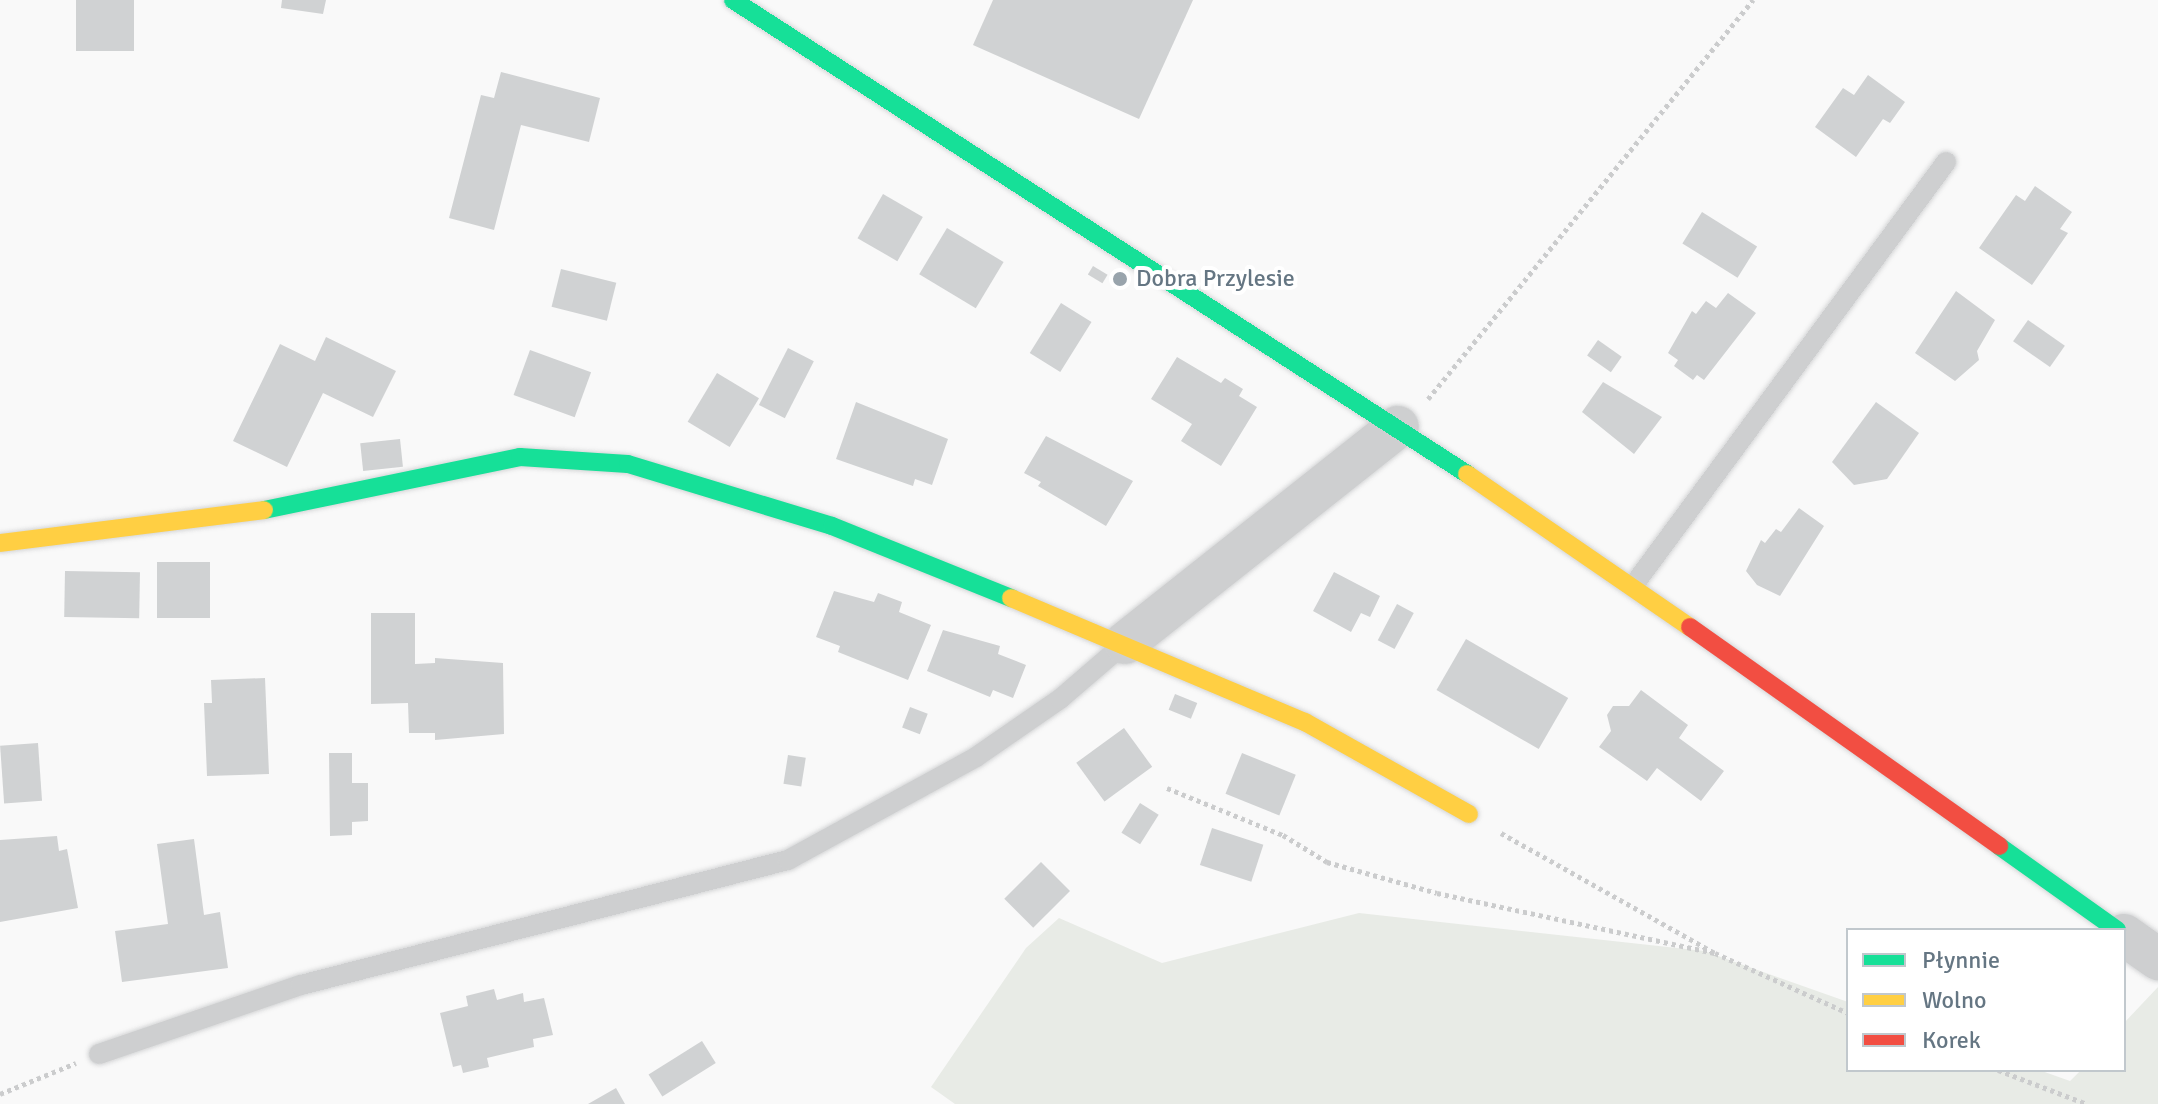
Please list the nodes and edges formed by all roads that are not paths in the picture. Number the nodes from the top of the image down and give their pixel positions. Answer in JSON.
{"nodes":[{"id":1,"x":733,"y":0,"type":"edge"},
{"id":2,"x":1946,"y":162,"type":"dead end"},
{"id":3,"x":1398,"y":427,"type":"junction"},
{"id":4,"x":0,"y":543,"type":"edge"},
{"id":5,"x":1633,"y":586,"type":"junction"},
{"id":6,"x":1125,"y":643,"type":"junction"},
{"id":7,"x":1469,"y":814,"type":"road end"},
{"id":8,"x":2114,"y":928,"type":"edge"},
{"id":9,"x":2126,"y":936,"type":"edge"},
{"id":10,"x":2158,"y":959,"type":"edge"},
{"id":11,"x":99,"y":1054,"type":"road end"}],
"edges":[{"from":1,"to":3,"type":"street"},
{"from":2,"to":5,"type":"lane"},
{"from":3,"to":5,"type":"street"},
{"from":3,"to":6,"type":"street"},
{"from":4,"to":6,"type":"street"},
{"from":5,"to":8,"type":"street"},
{"from":6,"to":7,"type":"street"},
{"from":6,"to":11,"type":"lane"},
{"from":9,"to":10,"type":"street"}]}
